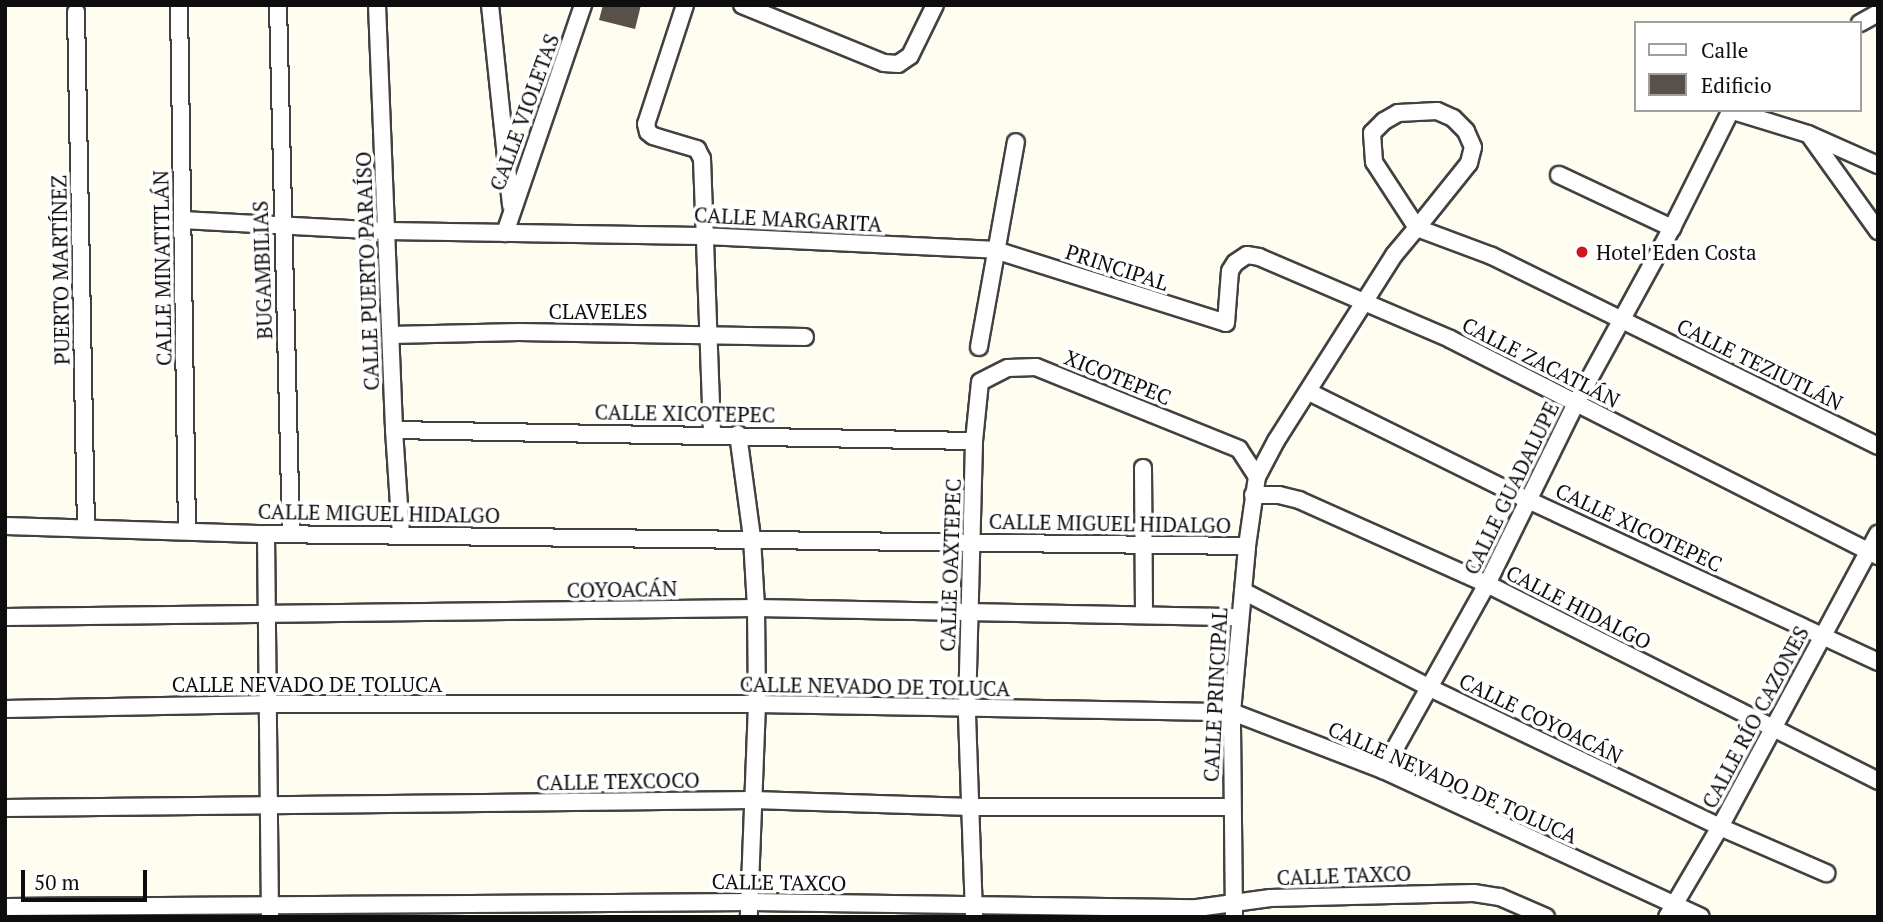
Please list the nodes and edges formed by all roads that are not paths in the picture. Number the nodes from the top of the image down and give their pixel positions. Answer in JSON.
{"nodes":[{"id":1,"x":179,"y":5,"type":"edge"},
{"id":2,"x":278,"y":5,"type":"edge"},
{"id":3,"x":377,"y":5,"type":"edge"},
{"id":4,"x":490,"y":5,"type":"edge"},
{"id":5,"x":583,"y":5,"type":"edge"},
{"id":6,"x":685,"y":5,"type":"edge"},
{"id":7,"x":742,"y":5,"type":"edge"},
{"id":8,"x":934,"y":5,"type":"edge"},
{"id":9,"x":76,"y":12,"type":"dead end"},
{"id":10,"x":1878,"y":13,"type":"edge"},
{"id":11,"x":1862,"y":22,"type":"edge"},
{"id":12,"x":1729,"y":112,"type":"edge"},
{"id":13,"x":1736,"y":112,"type":"edge"},
{"id":14,"x":1808,"y":134,"type":"junction"},
{"id":15,"x":1016,"y":142,"type":"dead end"},
{"id":16,"x":1878,"y":165,"type":"edge"},
{"id":17,"x":1559,"y":175,"type":"dead end"},
{"id":18,"x":512,"y":211,"type":"junction"},
{"id":19,"x":182,"y":219,"type":"junction"},
{"id":20,"x":282,"y":226,"type":"junction"},
{"id":21,"x":1418,"y":228,"type":"junction"},
{"id":22,"x":1672,"y":228,"type":"junction"},
{"id":23,"x":387,"y":231,"type":"junction"},
{"id":24,"x":1878,"y":231,"type":"edge"},
{"id":25,"x":505,"y":233,"type":"junction"},
{"id":26,"x":703,"y":236,"type":"junction"},
{"id":27,"x":995,"y":250,"type":"junction"},
{"id":28,"x":1364,"y":301,"type":"junction"},
{"id":29,"x":1624,"y":320,"type":"junction"},
{"id":30,"x":1226,"y":323,"type":"joint"},
{"id":31,"x":707,"y":333,"type":"junction"},
{"id":32,"x":391,"y":335,"type":"junction"},
{"id":33,"x":805,"y":337,"type":"dead end"},
{"id":34,"x":979,"y":347,"type":"dead end"},
{"id":35,"x":980,"y":382,"type":"joint"},
{"id":36,"x":1308,"y":392,"type":"junction"},
{"id":37,"x":1576,"y":403,"type":"junction"},
{"id":38,"x":394,"y":430,"type":"junction"},
{"id":39,"x":738,"y":434,"type":"junction"},
{"id":40,"x":712,"y":435,"type":"junction"},
{"id":41,"x":974,"y":441,"type":"junction"},
{"id":42,"x":1878,"y":446,"type":"edge"},
{"id":43,"x":1143,"y":468,"type":"dead end"},
{"id":44,"x":1257,"y":477,"type":"junction"},
{"id":45,"x":1253,"y":495,"type":"junction"},
{"id":46,"x":1528,"y":500,"type":"junction"},
{"id":47,"x":5,"y":526,"type":"edge"},
{"id":48,"x":86,"y":527,"type":"junction"},
{"id":49,"x":187,"y":531,"type":"junction"},
{"id":50,"x":266,"y":534,"type":"junction"},
{"id":51,"x":291,"y":534,"type":"junction"},
{"id":52,"x":1878,"y":534,"type":"edge"},
{"id":53,"x":401,"y":535,"type":"junction"},
{"id":54,"x":752,"y":538,"type":"junction"},
{"id":55,"x":972,"y":541,"type":"junction"},
{"id":56,"x":1144,"y":544,"type":"junction"},
{"id":57,"x":1247,"y":546,"type":"junction"},
{"id":58,"x":1873,"y":554,"type":"edge"},
{"id":59,"x":1487,"y":584,"type":"junction"},
{"id":60,"x":1242,"y":591,"type":"junction"},
{"id":61,"x":756,"y":608,"type":"junction"},
{"id":62,"x":969,"y":610,"type":"junction"},
{"id":63,"x":267,"y":613,"type":"junction"},
{"id":64,"x":1144,"y":615,"type":"junction"},
{"id":65,"x":1240,"y":617,"type":"junction"},
{"id":66,"x":5,"y":618,"type":"edge"},
{"id":67,"x":1822,"y":634,"type":"junction"},
{"id":68,"x":1878,"y":662,"type":"edge"},
{"id":69,"x":1430,"y":688,"type":"junction"},
{"id":70,"x":268,"y":704,"type":"junction"},
{"id":71,"x":757,"y":704,"type":"junction"},
{"id":72,"x":5,"y":709,"type":"edge"},
{"id":73,"x":967,"y":710,"type":"junction"},
{"id":74,"x":1232,"y":712,"type":"junction"},
{"id":75,"x":1773,"y":730,"type":"junction"},
{"id":76,"x":1383,"y":770,"type":"junction"},
{"id":77,"x":1878,"y":781,"type":"edge"},
{"id":78,"x":753,"y":800,"type":"junction"},
{"id":79,"x":268,"y":806,"type":"junction"},
{"id":80,"x":972,"y":807,"type":"junction"},
{"id":81,"x":1231,"y":807,"type":"junction"},
{"id":82,"x":5,"y":808,"type":"edge"},
{"id":83,"x":1720,"y":827,"type":"junction"},
{"id":84,"x":1825,"y":873,"type":"dead end"},
{"id":85,"x":5,"y":907,"type":"edge"},
{"id":86,"x":750,"y":909,"type":"edge"},
{"id":87,"x":1234,"y":910,"type":"edge"},
{"id":88,"x":1670,"y":910,"type":"edge"},
{"id":89,"x":270,"y":911,"type":"edge"},
{"id":90,"x":974,"y":912,"type":"edge"},
{"id":91,"x":1546,"y":917,"type":"edge"},
{"id":92,"x":1701,"y":917,"type":"edge"}],
"edges":[{"from":1,"to":19,"type":"street","name":"CALLE MINATITLÁN"},
{"from":2,"to":20,"type":"street","name":"BUGAMBILIAS"},
{"from":3,"to":23,"type":"street","name":"CALLE PUERTO PARAÍSO"},
{"from":4,"to":18,"type":"street"},
{"from":5,"to":18,"type":"street","name":"CALLE VIOLETAS"},
{"from":6,"to":26,"type":"street"},
{"from":7,"to":8,"type":"street"},
{"from":9,"to":48,"type":"street","name":"PUERTO MARTÍNEZ"},
{"from":10,"to":11,"type":"street"},
{"from":12,"to":22,"type":"street","name":"CALLE GUADALUPE"},
{"from":13,"to":14,"type":"street"},
{"from":14,"to":16,"type":"street"},
{"from":14,"to":24,"type":"street"},
{"from":15,"to":27,"type":"street"},
{"from":17,"to":22,"type":"street"},
{"from":18,"to":25,"type":"street","name":"CALLE VIOLETAS"},
{"from":19,"to":20,"type":"street","name":"CALLE MARGARITA"},
{"from":19,"to":49,"type":"street","name":"CALLE MINATITLÁN"},
{"from":20,"to":23,"type":"street","name":"CALLE MARGARITA"},
{"from":20,"to":51,"type":"street","name":"BUGAMBILIAS"},
{"from":21,"to":21,"type":"street","name":"CALLE PRINCIPAL"},
{"from":21,"to":28,"type":"street","name":"CALLE PRINCIPAL"},
{"from":21,"to":29,"type":"street","name":"CALLE TEZIUTLÁN"},
{"from":22,"to":29,"type":"street","name":"CALLE GUADALUPE"},
{"from":23,"to":25,"type":"street","name":"CALLE MARGARITA"},
{"from":23,"to":32,"type":"street","name":"CALLE PUERTO PARAÍSO"},
{"from":25,"to":26,"type":"street","name":"CALLE MARGARITA"},
{"from":26,"to":27,"type":"street","name":"CALLE MARGARITA"},
{"from":26,"to":31,"type":"street"},
{"from":27,"to":30,"type":"street","name":"PRINCIPAL"},
{"from":27,"to":34,"type":"street"},
{"from":28,"to":30,"type":"street","name":"CALLE ZACATLÁN"},
{"from":28,"to":36,"type":"street","name":"CALLE PRINCIPAL"},
{"from":28,"to":37,"type":"street","name":"CALLE ZACATLÁN"},
{"from":29,"to":37,"type":"street","name":"CALLE GUADALUPE"},
{"from":29,"to":42,"type":"street","name":"CALLE TEZIUTLÁN"},
{"from":31,"to":32,"type":"street","name":"CLAVELES"},
{"from":31,"to":33,"type":"street","name":"CLAVELES"},
{"from":31,"to":40,"type":"street"},
{"from":32,"to":38,"type":"street","name":"CALLE PUERTO PARAÍSO"},
{"from":35,"to":41,"type":"street","name":"CALLE OAXTEPEC"},
{"from":35,"to":44,"type":"street","name":"XICOTEPEC"},
{"from":36,"to":44,"type":"street","name":"CALLE PRINCIPAL"},
{"from":36,"to":46,"type":"street","name":"CALLE XICOTEPEC"},
{"from":37,"to":46,"type":"street","name":"CALLE GUADALUPE"},
{"from":37,"to":58,"type":"street","name":"CALLE ZACATLÁN"},
{"from":38,"to":40,"type":"street","name":"CALLE XICOTEPEC"},
{"from":38,"to":53,"type":"street","name":"CALLE PUERTO PARAÍSO"},
{"from":39,"to":40,"type":"street","name":"CALLE XICOTEPEC"},
{"from":39,"to":41,"type":"street","name":"CALLE XICOTEPEC"},
{"from":39,"to":54,"type":"street"},
{"from":41,"to":55,"type":"street","name":"CALLE OAXTEPEC"},
{"from":43,"to":56,"type":"street"},
{"from":44,"to":45,"type":"street","name":"CALLE PRINCIPAL"},
{"from":45,"to":57,"type":"street","name":"CALLE PRINCIPAL"},
{"from":45,"to":59,"type":"street","name":"CALLE HIDALGO"},
{"from":46,"to":59,"type":"street","name":"CALLE GUADALUPE"},
{"from":46,"to":67,"type":"street","name":"CALLE XICOTEPEC"},
{"from":47,"to":48,"type":"street","name":"CALLE MIGUEL HIDALGO"},
{"from":48,"to":49,"type":"street","name":"CALLE MIGUEL HIDALGO"},
{"from":49,"to":50,"type":"street","name":"CALLE MIGUEL HIDALGO"},
{"from":50,"to":51,"type":"street","name":"CALLE MIGUEL HIDALGO"},
{"from":50,"to":63,"type":"street"},
{"from":51,"to":53,"type":"street","name":"CALLE MIGUEL HIDALGO"},
{"from":52,"to":58,"type":"street","name":"CALLE RÍO CAZONES"},
{"from":53,"to":54,"type":"street","name":"CALLE MIGUEL HIDALGO"},
{"from":54,"to":55,"type":"street","name":"CALLE MIGUEL HIDALGO"},
{"from":54,"to":61,"type":"street"},
{"from":55,"to":56,"type":"street","name":"CALLE MIGUEL HIDALGO"},
{"from":55,"to":62,"type":"street","name":"CALLE OAXTEPEC"},
{"from":56,"to":57,"type":"street","name":"CALLE MIGUEL HIDALGO"},
{"from":56,"to":64,"type":"street"},
{"from":57,"to":60,"type":"street","name":"CALLE PRINCIPAL"},
{"from":58,"to":67,"type":"street","name":"CALLE RÍO CAZONES"},
{"from":59,"to":69,"type":"street","name":"CALLE GUADALUPE"},
{"from":59,"to":75,"type":"street","name":"CALLE HIDALGO"},
{"from":60,"to":65,"type":"street","name":"CALLE PRINCIPAL"},
{"from":60,"to":69,"type":"street","name":"CALLE COYOACÁN"},
{"from":61,"to":62,"type":"street","name":"COYOACÁN"},
{"from":61,"to":63,"type":"street","name":"COYOACÁN"},
{"from":61,"to":71,"type":"street"},
{"from":62,"to":64,"type":"street","name":"COYOACÁN"},
{"from":62,"to":73,"type":"street","name":"CALLE OAXTEPEC"},
{"from":63,"to":66,"type":"street","name":"COYOACÁN"},
{"from":63,"to":70,"type":"street"},
{"from":64,"to":65,"type":"street","name":"COYOACÁN"},
{"from":65,"to":74,"type":"street","name":"CALLE PRINCIPAL"},
{"from":67,"to":68,"type":"street","name":"CALLE XICOTEPEC"},
{"from":67,"to":75,"type":"street","name":"CALLE RÍO CAZONES"},
{"from":69,"to":76,"type":"street","name":"CALLE GUADALUPE"},
{"from":69,"to":83,"type":"street","name":"CALLE COYOACÁN"},
{"from":70,"to":71,"type":"street","name":"CALLE NEVADO DE TOLUCA"},
{"from":70,"to":72,"type":"street","name":"CALLE NEVADO DE TOLUCA"},
{"from":70,"to":79,"type":"street"},
{"from":71,"to":73,"type":"street","name":"CALLE NEVADO DE TOLUCA"},
{"from":71,"to":78,"type":"street"},
{"from":73,"to":74,"type":"street","name":"CALLE NEVADO DE TOLUCA"},
{"from":73,"to":80,"type":"street","name":"CALLE OAXTEPEC"},
{"from":74,"to":76,"type":"street","name":"CALLE NEVADO DE TOLUCA"},
{"from":74,"to":81,"type":"street","name":"CALLE PRINCIPAL"},
{"from":75,"to":77,"type":"street","name":"CALLE HIDALGO"},
{"from":75,"to":83,"type":"street","name":"CALLE RÍO CAZONES"},
{"from":76,"to":88,"type":"street","name":"CALLE NEVADO DE TOLUCA"},
{"from":78,"to":79,"type":"street","name":"CALLE TEXCOCO"},
{"from":78,"to":80,"type":"street","name":"CALLE TEXCOCO"},
{"from":78,"to":86,"type":"street"},
{"from":79,"to":82,"type":"street","name":"CALLE TEXCOCO"},
{"from":79,"to":89,"type":"street"},
{"from":80,"to":81,"type":"street","name":"CALLE TEXCOCO"},
{"from":80,"to":90,"type":"street","name":"CALLE OAXTEPEC"},
{"from":81,"to":87,"type":"street","name":"CALLE PRINCIPAL"},
{"from":83,"to":84,"type":"street","name":"CALLE COYOACÁN"},
{"from":83,"to":88,"type":"street","name":"CALLE RÍO CAZONES"},
{"from":85,"to":89,"type":"street","name":"CALLE TAXCO"},
{"from":86,"to":89,"type":"street","name":"CALLE TAXCO"},
{"from":86,"to":90,"type":"street","name":"CALLE TAXCO"},
{"from":87,"to":90,"type":"street","name":"CALLE TAXCO"},
{"from":87,"to":91,"type":"street","name":"CALLE TAXCO"},
{"from":88,"to":92,"type":"street","name":"CALLE NEVADO DE TOLUCA"}]}
